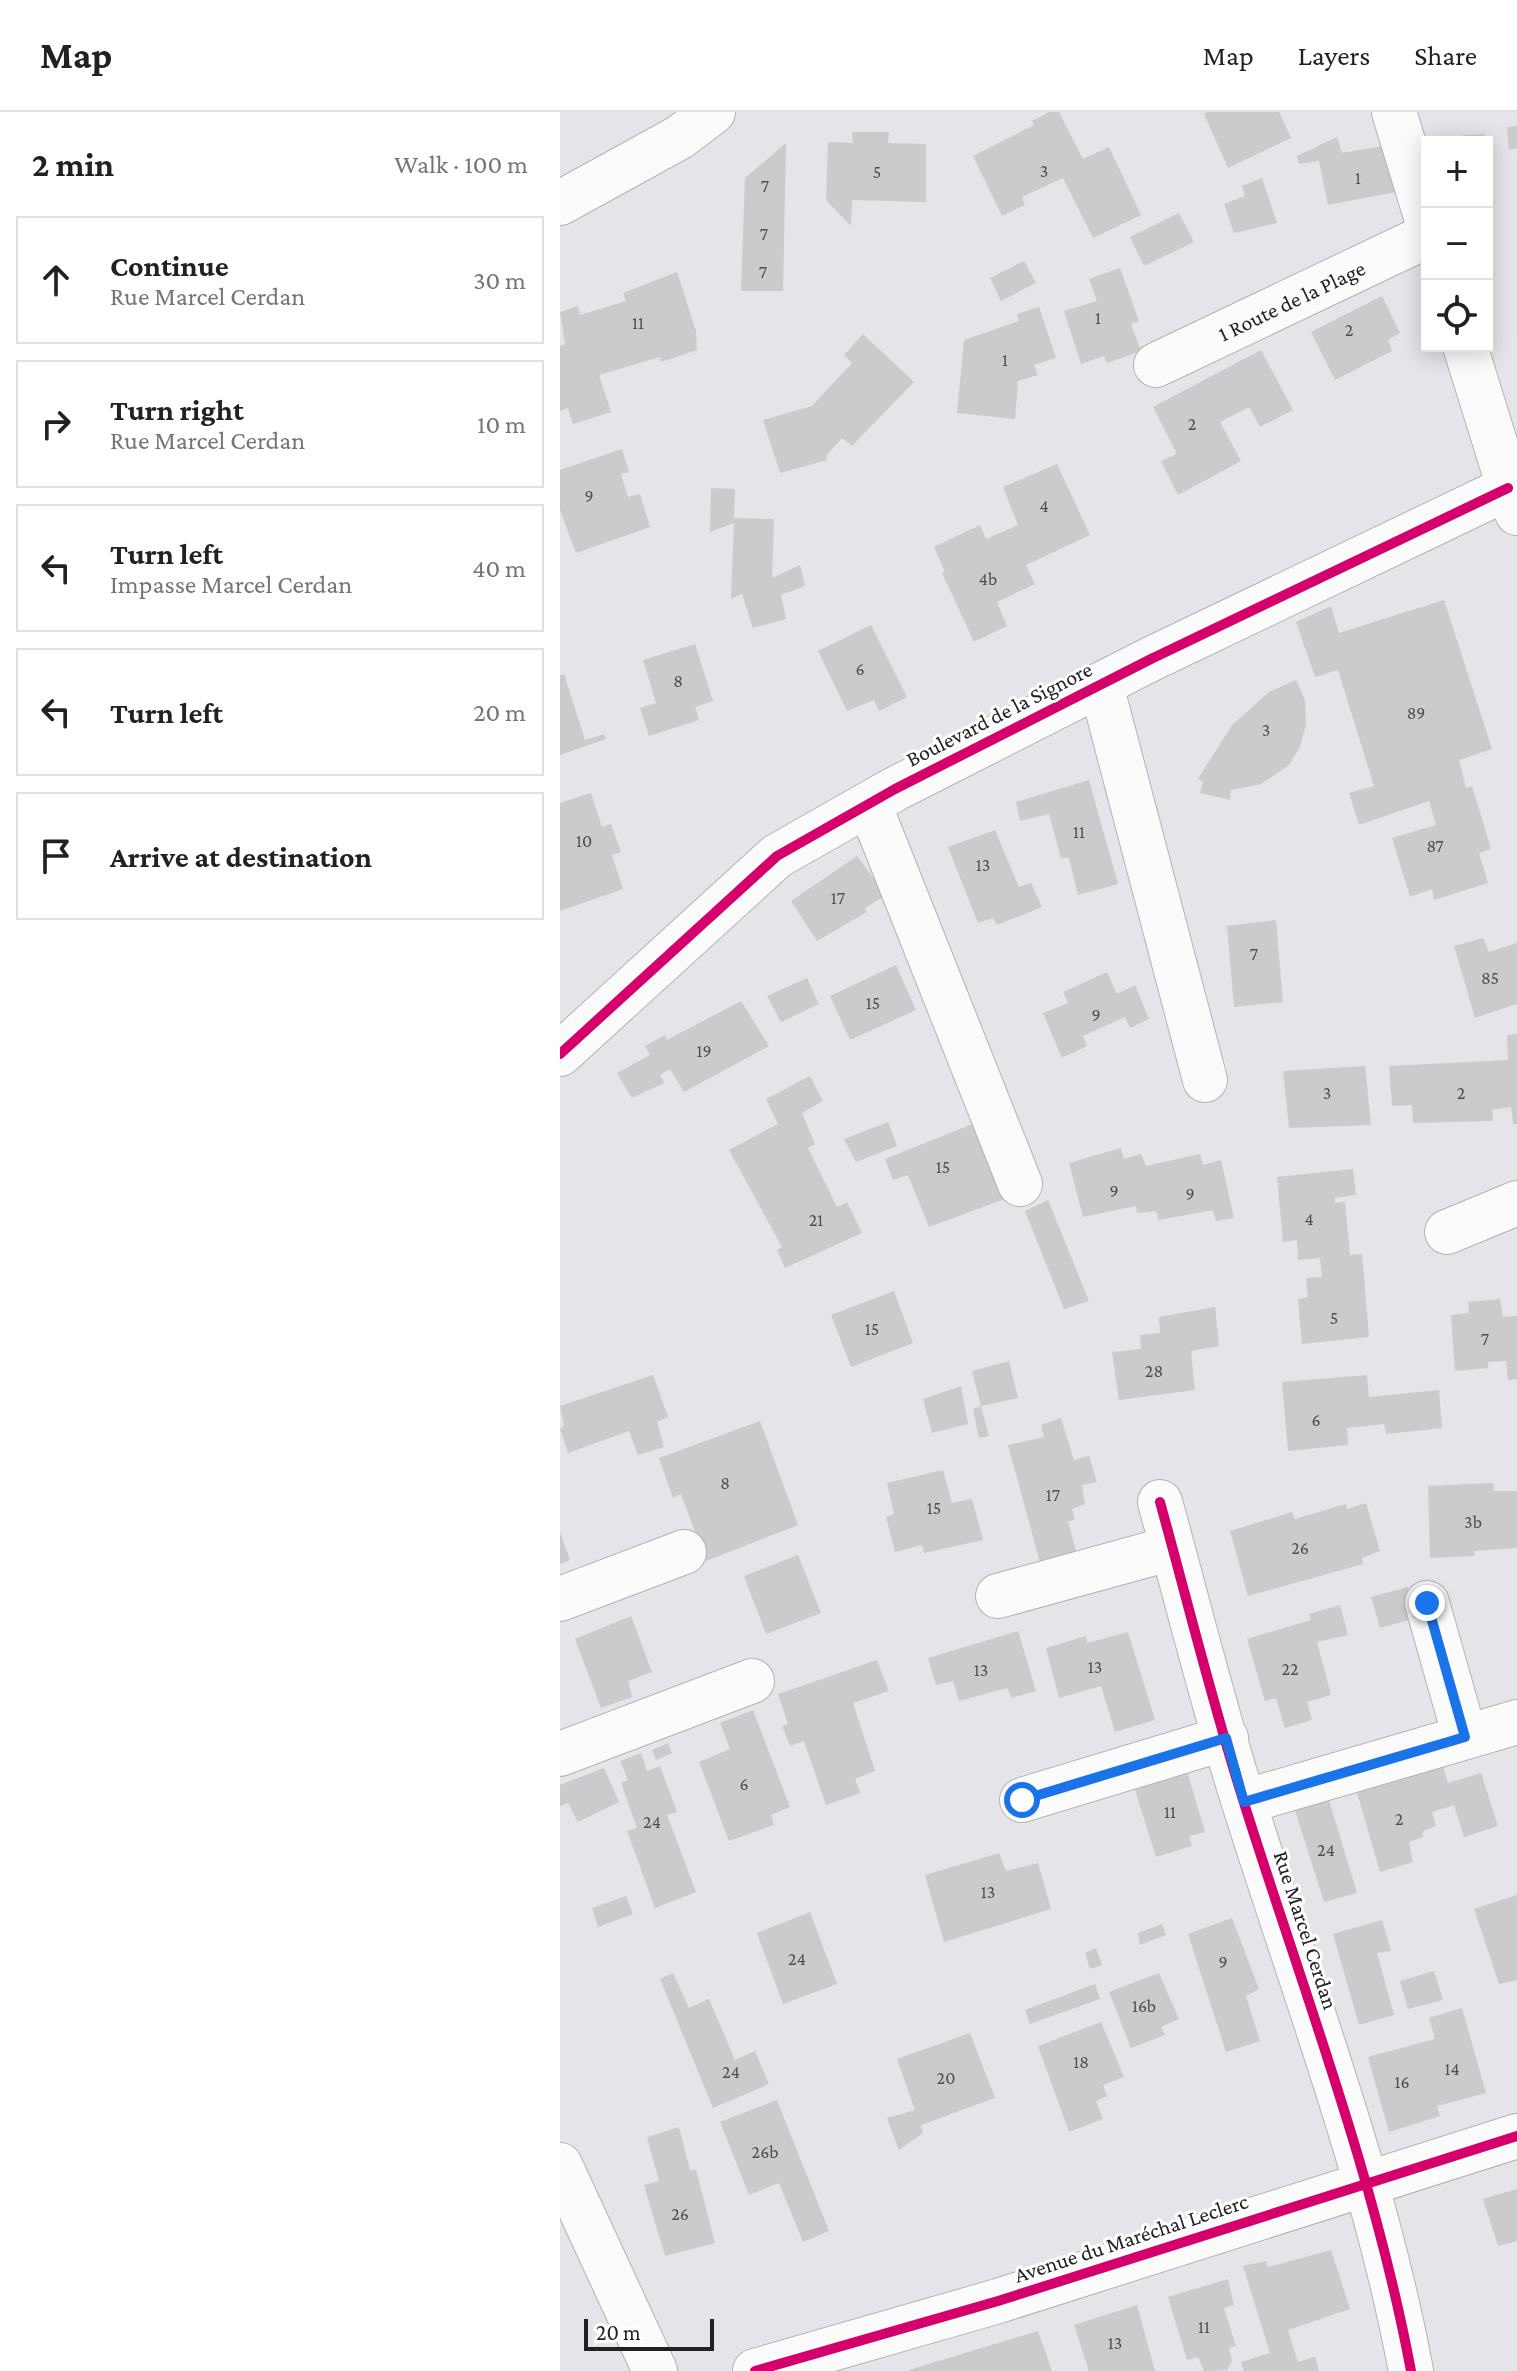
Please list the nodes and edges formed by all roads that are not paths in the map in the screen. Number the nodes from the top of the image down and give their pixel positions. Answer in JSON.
{"nodes":[{"id":1,"x":713,"y":112,"type":"edge"},
{"id":2,"x":1394,"y":112,"type":"edge"},
{"id":3,"x":560,"y":203,"type":"edge"},
{"id":4,"x":1423,"y":208,"type":"edge"},
{"id":5,"x":1421,"y":239,"type":"edge"},
{"id":6,"x":1467,"y":352,"type":"edge"},
{"id":7,"x":1156,"y":365,"type":"dead end"},
{"id":8,"x":1512,"y":501,"type":"edge"},
{"id":9,"x":1101,"y":685,"type":"junction"},
{"id":10,"x":869,"y":804,"type":"junction"},
{"id":11,"x":560,"y":1054,"type":"edge"},
{"id":12,"x":1205,"y":1080,"type":"dead end"},
{"id":13,"x":1020,"y":1184,"type":"dead end"},
{"id":14,"x":1517,"y":1203,"type":"edge"},
{"id":15,"x":1447,"y":1232,"type":"dead end"},
{"id":16,"x":1160,"y":1502,"type":"dead end"},
{"id":17,"x":1172,"y":1548,"type":"junction"},
{"id":18,"x":684,"y":1552,"type":"dead end"},
{"id":19,"x":998,"y":1596,"type":"dead end"},
{"id":20,"x":560,"y":1599,"type":"edge"},
{"id":21,"x":1427,"y":1603,"type":"dead end"},
{"id":22,"x":752,"y":1681,"type":"dead end"},
{"id":23,"x":1517,"y":1722,"type":"edge"},
{"id":24,"x":1465,"y":1737,"type":"junction"},
{"id":25,"x":1226,"y":1738,"type":"junction"},
{"id":26,"x":560,"y":1754,"type":"edge"},
{"id":27,"x":1022,"y":1800,"type":"dead end"},
{"id":28,"x":1244,"y":1802,"type":"junction"},
{"id":29,"x":1517,"y":2136,"type":"edge"},
{"id":30,"x":560,"y":2165,"type":"edge"},
{"id":31,"x":1367,"y":2183,"type":"junction"},
{"id":32,"x":655,"y":2371,"type":"edge"},
{"id":33,"x":755,"y":2371,"type":"edge"},
{"id":34,"x":1411,"y":2371,"type":"edge"}],
"edges":[{"from":1,"to":3,"type":"street"},
{"from":2,"to":4,"type":"street"},
{"from":5,"to":7,"type":"street","name":"1 Route de la Plage"},
{"from":6,"to":8,"type":"street"},
{"from":8,"to":9,"type":"street","name":"Boulevard de la Signore"},
{"from":9,"to":10,"type":"street","name":"Boulevard de la Signore"},
{"from":9,"to":12,"type":"street"},
{"from":10,"to":11,"type":"street","name":"Boulevard de la Signore"},
{"from":10,"to":13,"type":"street"},
{"from":14,"to":15,"type":"street"},
{"from":16,"to":17,"type":"street","name":"Rue Marcel Cerdan"},
{"from":17,"to":19,"type":"street"},
{"from":17,"to":25,"type":"street","name":"Rue Marcel Cerdan"},
{"from":18,"to":20,"type":"street"},
{"from":21,"to":24,"type":"street"},
{"from":22,"to":26,"type":"street"},
{"from":23,"to":24,"type":"street"},
{"from":24,"to":28,"type":"street"},
{"from":25,"to":27,"type":"street"},
{"from":25,"to":28,"type":"street","name":"Rue Marcel Cerdan"},
{"from":28,"to":31,"type":"street","name":"Rue Marcel Cerdan"},
{"from":29,"to":31,"type":"street","name":"Avenue du Maréchal Leclerc"},
{"from":30,"to":32,"type":"street"},
{"from":31,"to":33,"type":"street","name":"Avenue du Maréchal Leclerc"},
{"from":31,"to":34,"type":"street","name":"Rue Marcel Cerdan"}]}
